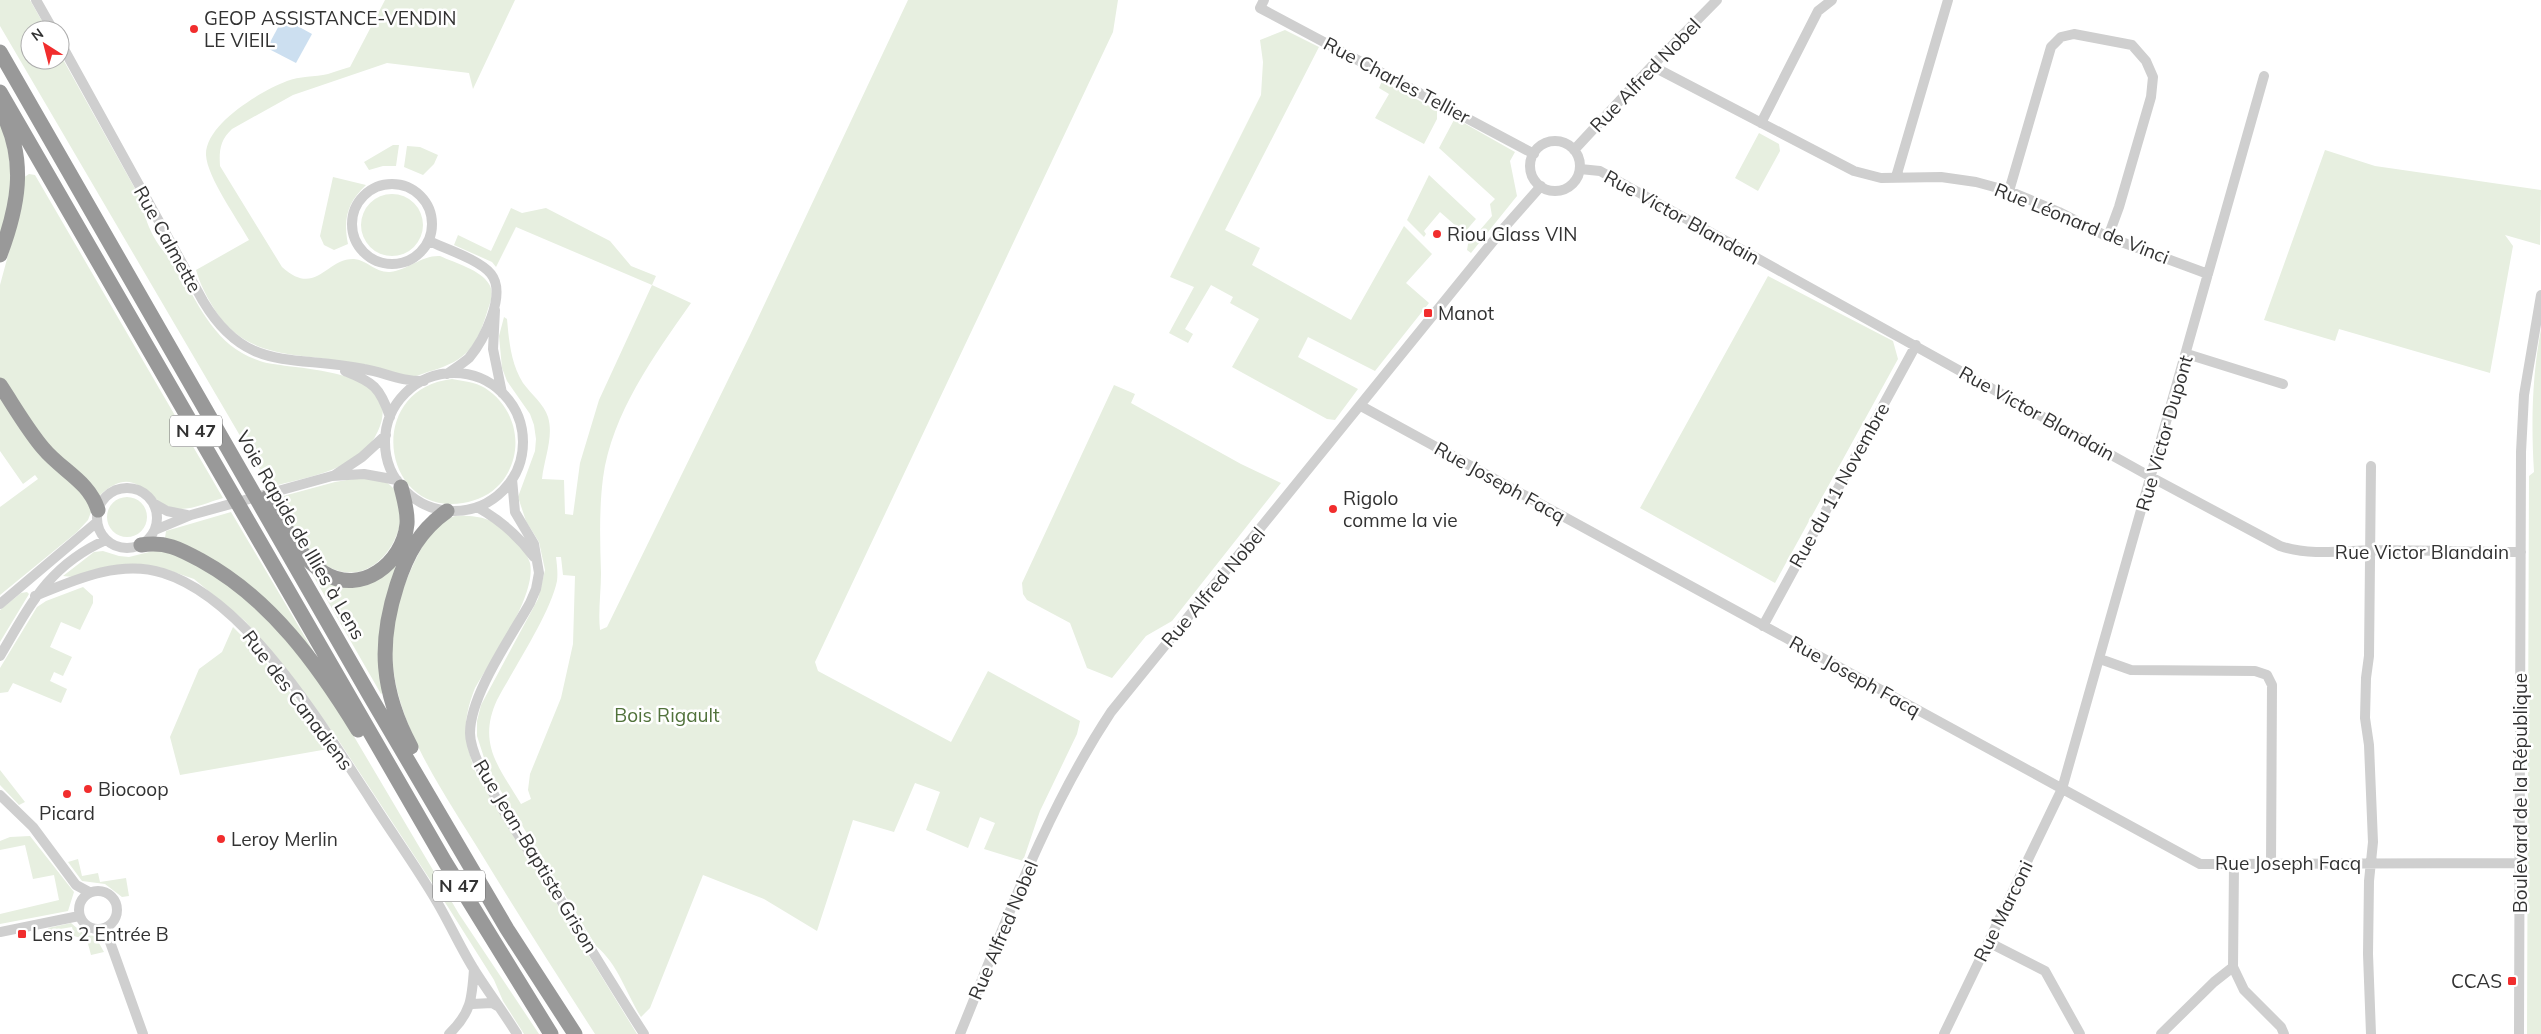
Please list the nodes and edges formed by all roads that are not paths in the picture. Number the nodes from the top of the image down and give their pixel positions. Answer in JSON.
{"nodes":[{"id":1,"x":36,"y":0,"type":"edge"},
{"id":2,"x":1717,"y":0,"type":"edge"},
{"id":3,"x":1832,"y":0,"type":"edge"},
{"id":4,"x":1948,"y":0,"type":"edge"},
{"id":5,"x":1262,"y":4,"type":"edge"},
{"id":6,"x":47,"y":20,"type":"edge"},
{"id":7,"x":0,"y":52,"type":"edge"},
{"id":8,"x":70,"y":60,"type":"edge"},
{"id":9,"x":1652,"y":66,"type":"junction"},
{"id":10,"x":2264,"y":76,"type":"dead end"},
{"id":11,"x":0,"y":92,"type":"edge"},
{"id":12,"x":0,"y":109,"type":"edge"},
{"id":13,"x":1760,"y":123,"type":"junction"},
{"id":14,"x":1574,"y":150,"type":"junction"},
{"id":15,"x":1534,"y":154,"type":"junction"},
{"id":16,"x":1580,"y":169,"type":"junction"},
{"id":17,"x":1896,"y":177,"type":"junction"},
{"id":18,"x":1541,"y":186,"type":"junction"},
{"id":19,"x":2009,"y":191,"type":"junction"},
{"id":20,"x":2108,"y":237,"type":"junction"},
{"id":21,"x":430,"y":241,"type":"junction"},
{"id":22,"x":0,"y":255,"type":"edge"},
{"id":23,"x":2208,"y":274,"type":"junction"},
{"id":24,"x":2541,"y":294,"type":"edge"},
{"id":25,"x":495,"y":307,"type":"junction"},
{"id":26,"x":1916,"y":345,"type":"junction"},
{"id":27,"x":2187,"y":354,"type":"junction"},
{"id":28,"x":332,"y":366,"type":"junction"},
{"id":29,"x":446,"y":374,"type":"junction"},
{"id":30,"x":424,"y":381,"type":"junction"},
{"id":31,"x":2283,"y":384,"type":"dead end"},
{"id":32,"x":0,"y":385,"type":"edge"},
{"id":33,"x":502,"y":393,"type":"junction"},
{"id":34,"x":1361,"y":406,"type":"junction"},
{"id":35,"x":390,"y":417,"type":"junction"},
{"id":36,"x":386,"y":435,"type":"junction"},
{"id":37,"x":234,"y":459,"type":"junction"},
{"id":38,"x":2371,"y":466,"type":"dead end"},
{"id":39,"x":332,"y":476,"type":"junction"},
{"id":40,"x":2151,"y":477,"type":"junction"},
{"id":41,"x":512,"y":479,"type":"junction"},
{"id":42,"x":399,"y":484,"type":"junction"},
{"id":43,"x":153,"y":503,"type":"junction"},
{"id":44,"x":477,"y":507,"type":"junction"},
{"id":45,"x":447,"y":511,"type":"junction"},
{"id":46,"x":98,"y":516,"type":"junction"},
{"id":47,"x":191,"y":516,"type":"junction"},
{"id":48,"x":155,"y":530,"type":"junction"},
{"id":49,"x":106,"y":540,"type":"junction"},
{"id":50,"x":141,"y":545,"type":"junction"},
{"id":51,"x":2371,"y":550,"type":"junction"},
{"id":52,"x":2521,"y":552,"type":"junction"},
{"id":53,"x":537,"y":561,"type":"junction"},
{"id":54,"x":35,"y":596,"type":"junction"},
{"id":55,"x":0,"y":604,"type":"edge"},
{"id":56,"x":1763,"y":626,"type":"junction"},
{"id":57,"x":0,"y":656,"type":"edge"},
{"id":58,"x":2100,"y":659,"type":"junction"},
{"id":59,"x":393,"y":770,"type":"junction"},
{"id":60,"x":416,"y":772,"type":"junction"},
{"id":61,"x":2062,"y":789,"type":"junction"},
{"id":62,"x":0,"y":795,"type":"edge"},
{"id":63,"x":2372,"y":863,"type":"junction"},
{"id":64,"x":2520,"y":863,"type":"junction"},
{"id":65,"x":2234,"y":865,"type":"junction"},
{"id":66,"x":2271,"y":865,"type":"junction"},
{"id":67,"x":89,"y":892,"type":"junction"},
{"id":68,"x":79,"y":916,"type":"junction"},
{"id":69,"x":105,"y":928,"type":"junction"},
{"id":70,"x":0,"y":932,"type":"edge"},
{"id":71,"x":1988,"y":942,"type":"junction"},
{"id":72,"x":2233,"y":967,"type":"junction"},
{"id":73,"x":474,"y":969,"type":"junction"},
{"id":74,"x":472,"y":1004,"type":"junction"},
{"id":75,"x":500,"y":1007,"type":"junction"},
{"id":76,"x":142,"y":1034,"type":"edge"},
{"id":77,"x":449,"y":1034,"type":"edge"},
{"id":78,"x":517,"y":1034,"type":"edge"},
{"id":79,"x":551,"y":1034,"type":"edge"},
{"id":80,"x":575,"y":1034,"type":"edge"},
{"id":81,"x":644,"y":1034,"type":"edge"},
{"id":82,"x":960,"y":1034,"type":"edge"},
{"id":83,"x":1944,"y":1034,"type":"edge"},
{"id":84,"x":2080,"y":1034,"type":"edge"},
{"id":85,"x":2161,"y":1034,"type":"edge"},
{"id":86,"x":2284,"y":1034,"type":"edge"},
{"id":87,"x":2370,"y":1034,"type":"edge"},
{"id":88,"x":2519,"y":1034,"type":"edge"}],
"edges":[{"from":1,"to":6,"type":"street"},
{"from":2,"to":9,"type":"street","name":"Rue Alfred Nobel"},
{"from":3,"to":13,"type":"street"},
{"from":4,"to":17,"type":"street"},
{"from":5,"to":15,"type":"street","name":"Rue Charles Tellier"},
{"from":7,"to":37,"type":"highway","name":"Voie Rapide de Illies à Lens","number":"N 47"},
{"from":8,"to":28,"type":"street","name":"Rue Calmette"},
{"from":9,"to":13,"type":"street","name":"Rue Léonard de Vinci"},
{"from":9,"to":14,"type":"street","name":"Rue Alfred Nobel"},
{"from":10,"to":23,"type":"street","name":"Rue Victor Dupont"},
{"from":11,"to":59,"type":"highway","number":"N 47"},
{"from":12,"to":22,"type":"highway"},
{"from":13,"to":17,"type":"street","name":"Rue Léonard de Vinci"},
{"from":14,"to":15,"type":"street"},
{"from":14,"to":16,"type":"street"},
{"from":15,"to":18,"type":"street"},
{"from":16,"to":18,"type":"street"},
{"from":16,"to":26,"type":"street","name":"Rue Victor Blandain"},
{"from":17,"to":19,"type":"street","name":"Rue Léonard de Vinci"},
{"from":18,"to":34,"type":"street","name":"Rue Alfred Nobel"},
{"from":19,"to":20,"type":"street","name":"Rue Léonard de Vinci"},
{"from":19,"to":20,"type":"street"},
{"from":20,"to":23,"type":"street","name":"Rue Léonard de Vinci"},
{"from":21,"to":21,"type":"street"},
{"from":21,"to":25,"type":"street"},
{"from":23,"to":27,"type":"street","name":"Rue Victor Dupont"},
{"from":24,"to":52,"type":"street","name":"Boulevard de la République"},
{"from":25,"to":29,"type":"street"},
{"from":25,"to":33,"type":"street"},
{"from":26,"to":40,"type":"street","name":"Rue Victor Blandain"},
{"from":26,"to":56,"type":"street","name":"Rue du 11 Novembre"},
{"from":27,"to":31,"type":"street"},
{"from":27,"to":40,"type":"street","name":"Rue Victor Dupont"},
{"from":28,"to":30,"type":"street","name":"Rue Calmette"},
{"from":28,"to":35,"type":"street","name":"Rue Calmette"},
{"from":29,"to":30,"type":"street"},
{"from":29,"to":33,"type":"street"},
{"from":30,"to":35,"type":"street"},
{"from":32,"to":46,"type":"highway"},
{"from":33,"to":41,"type":"street"},
{"from":34,"to":56,"type":"street","name":"Rue Joseph Facq"},
{"from":34,"to":82,"type":"street","name":"Rue Alfred Nobel"},
{"from":35,"to":36,"type":"street"},
{"from":36,"to":39,"type":"street"},
{"from":36,"to":42,"type":"street"},
{"from":37,"to":42,"type":"highway"},
{"from":37,"to":60,"type":"highway","name":"Voie Rapide de Illies à Lens","number":"N 47"},
{"from":38,"to":51,"type":"street"},
{"from":39,"to":42,"type":"street"},
{"from":39,"to":47,"type":"street"},
{"from":40,"to":51,"type":"street","name":"Rue Victor Blandain"},
{"from":40,"to":58,"type":"street","name":"Rue Victor Dupont"},
{"from":41,"to":44,"type":"street"},
{"from":41,"to":53,"type":"street","name":"Rue Jean-Baptiste Grison"},
{"from":42,"to":45,"type":"street"},
{"from":43,"to":46,"type":"street"},
{"from":43,"to":47,"type":"street"},
{"from":43,"to":48,"type":"street"},
{"from":44,"to":45,"type":"street"},
{"from":44,"to":53,"type":"street"},
{"from":45,"to":60,"type":"highway"},
{"from":46,"to":49,"type":"street"},
{"from":46,"to":55,"type":"street"},
{"from":47,"to":48,"type":"street"},
{"from":48,"to":50,"type":"street"},
{"from":49,"to":50,"type":"street"},
{"from":49,"to":54,"type":"street"},
{"from":50,"to":59,"type":"highway"},
{"from":51,"to":52,"type":"street","name":"Rue Victor Blandain"},
{"from":51,"to":63,"type":"street"},
{"from":52,"to":64,"type":"street","name":"Boulevard de la République"},
{"from":53,"to":81,"type":"street","name":"Rue Jean-Baptiste Grison"},
{"from":54,"to":57,"type":"street"},
{"from":54,"to":73,"type":"street","name":"Rue des Canadiens"},
{"from":56,"to":61,"type":"street","name":"Rue Joseph Facq"},
{"from":58,"to":61,"type":"street","name":"Rue Victor Dupont"},
{"from":58,"to":66,"type":"street"},
{"from":59,"to":79,"type":"highway","number":"N 47"},
{"from":60,"to":80,"type":"highway","name":"Voie Rapide de Illies à Lens","number":"N 47"},
{"from":61,"to":65,"type":"street","name":"Rue Joseph Facq"},
{"from":61,"to":71,"type":"street","name":"Rue Marconi"},
{"from":62,"to":67,"type":"street"},
{"from":63,"to":64,"type":"street","name":"Rue Joseph Facq"},
{"from":63,"to":66,"type":"street","name":"Rue Joseph Facq"},
{"from":63,"to":87,"type":"street"},
{"from":64,"to":88,"type":"street","name":"Boulevard de la République"},
{"from":65,"to":66,"type":"street","name":"Rue Joseph Facq"},
{"from":65,"to":72,"type":"street"},
{"from":67,"to":68,"type":"street"},
{"from":67,"to":69,"type":"street"},
{"from":68,"to":69,"type":"street"},
{"from":68,"to":70,"type":"street"},
{"from":69,"to":76,"type":"street"},
{"from":71,"to":83,"type":"street","name":"Rue Marconi"},
{"from":71,"to":84,"type":"street"},
{"from":72,"to":85,"type":"street"},
{"from":72,"to":86,"type":"street"},
{"from":73,"to":74,"type":"street"},
{"from":73,"to":75,"type":"street","name":"Rue des Canadiens"},
{"from":74,"to":75,"type":"street"},
{"from":74,"to":77,"type":"street"},
{"from":75,"to":78,"type":"street","name":"Rue des Canadiens"}]}
